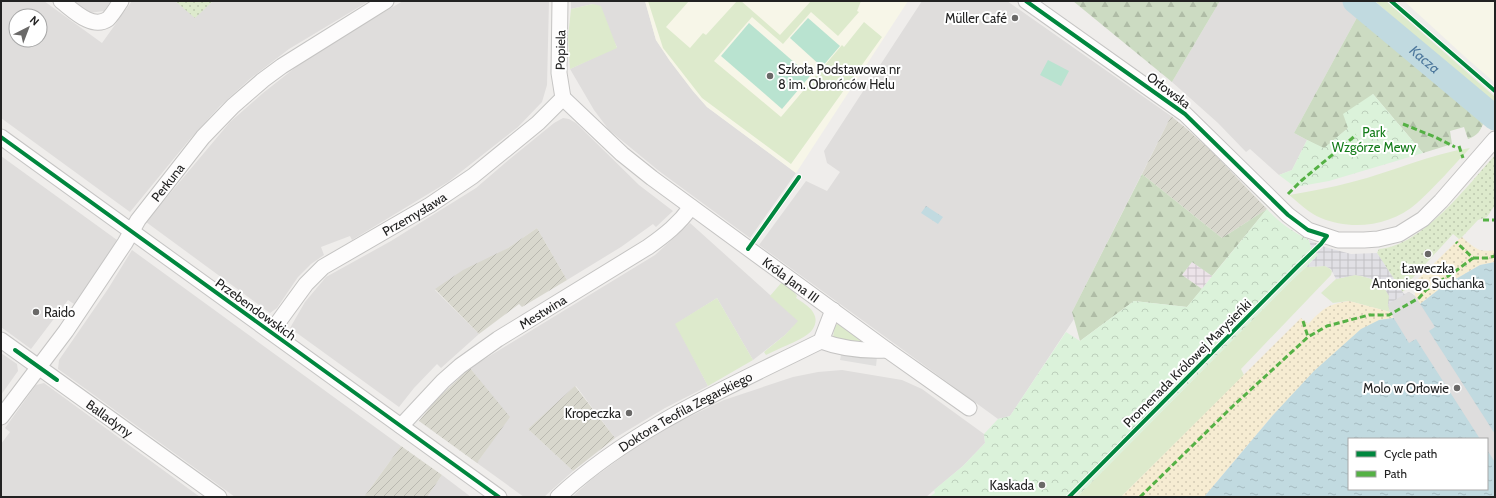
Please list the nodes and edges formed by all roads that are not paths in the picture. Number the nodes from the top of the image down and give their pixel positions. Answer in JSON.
{"nodes":[{"id":1,"x":61,"y":1,"type":"edge"},
{"id":2,"x":121,"y":1,"type":"edge"},
{"id":3,"x":386,"y":1,"type":"edge"},
{"id":4,"x":560,"y":1,"type":"edge"},
{"id":5,"x":1026,"y":1,"type":"edge"},
{"id":6,"x":563,"y":98,"type":"junction"},
{"id":7,"x":1,"y":137,"type":"edge"},
{"id":8,"x":1495,"y":139,"type":"edge"},
{"id":9,"x":691,"y":207,"type":"junction"},
{"id":10,"x":132,"y":231,"type":"junction"},
{"id":11,"x":833,"y":310,"type":"junction"},
{"id":12,"x":271,"y":332,"type":"junction"},
{"id":13,"x":1,"y":340,"type":"edge"},
{"id":14,"x":821,"y":341,"type":"junction"},
{"id":15,"x":887,"y":350,"type":"junction"},
{"id":16,"x":39,"y":367,"type":"junction"},
{"id":17,"x":969,"y":408,"type":"dead end"},
{"id":18,"x":1,"y":417,"type":"edge"},
{"id":19,"x":401,"y":426,"type":"junction"},
{"id":20,"x":219,"y":497,"type":"edge"},
{"id":21,"x":499,"y":497,"type":"edge"},
{"id":22,"x":558,"y":497,"type":"edge"}],
"edges":[{"from":1,"to":2,"type":"street"},
{"from":3,"to":10,"type":"street","name":"Perkuna"},
{"from":4,"to":6,"type":"street","name":"Popiela"},
{"from":5,"to":8,"type":"street","name":"Orłowska"},
{"from":6,"to":9,"type":"street","name":"Króla Jana III"},
{"from":6,"to":12,"type":"street","name":"Przemysława"},
{"from":7,"to":10,"type":"street","name":"Przebendowskich"},
{"from":9,"to":11,"type":"street","name":"Króla Jana III"},
{"from":9,"to":19,"type":"street","name":"Mestwina"},
{"from":10,"to":12,"type":"street","name":"Przebendowskich"},
{"from":10,"to":16,"type":"street","name":"Perkuna"},
{"from":11,"to":14,"type":"street"},
{"from":11,"to":15,"type":"street","name":"Króla Jana III"},
{"from":12,"to":19,"type":"street","name":"Przebendowskich"},
{"from":13,"to":16,"type":"street","name":"Balladyny"},
{"from":14,"to":15,"type":"street"},
{"from":14,"to":22,"type":"street","name":"Doktora Teofila Zegarskiego"},
{"from":15,"to":17,"type":"street","name":"Króla Jana III"},
{"from":16,"to":18,"type":"street","name":"Perkuna"},
{"from":16,"to":20,"type":"street","name":"Balladyny"},
{"from":19,"to":21,"type":"street","name":"Przebendowskich"}]}
